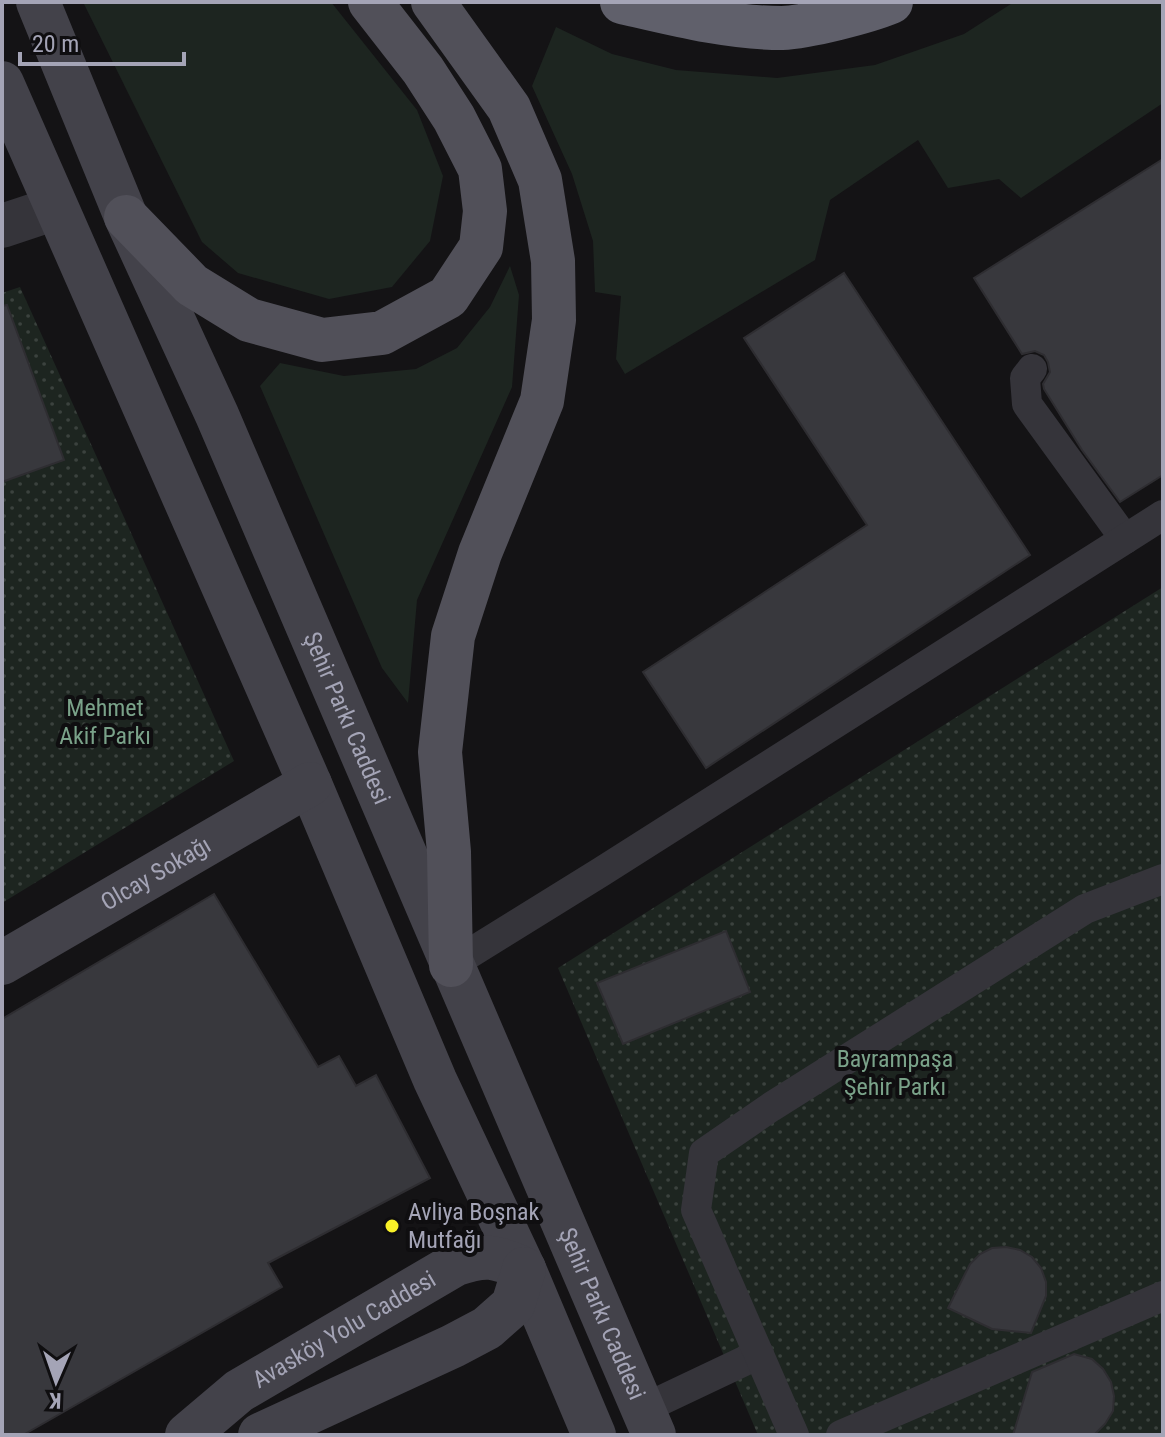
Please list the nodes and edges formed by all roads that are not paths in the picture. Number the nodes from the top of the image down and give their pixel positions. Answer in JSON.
{"nodes":[{"id":1,"x":38,"y":2,"type":"edge"},
{"id":2,"x":370,"y":2,"type":"edge"},
{"id":3,"x":433,"y":2,"type":"edge"},
{"id":4,"x":622,"y":2,"type":"edge"},
{"id":5,"x":891,"y":2,"type":"edge"},
{"id":6,"x":2,"y":83,"type":"edge"},
{"id":7,"x":56,"y":208,"type":"junction"},
{"id":8,"x":126,"y":217,"type":"junction"},
{"id":9,"x":2,"y":226,"type":"edge"},
{"id":10,"x":1032,"y":369,"type":"dead end"},
{"id":11,"x":1163,"y":515,"type":"edge"},
{"id":12,"x":1125,"y":539,"type":"junction"},
{"id":13,"x":310,"y":784,"type":"junction"},
{"id":14,"x":1163,"y":879,"type":"edge"},
{"id":15,"x":2,"y":963,"type":"edge"},
{"id":16,"x":451,"y":965,"type":"junction"},
{"id":17,"x":572,"y":1245,"type":"junction"},
{"id":18,"x":524,"y":1269,"type":"junction"},
{"id":19,"x":1163,"y":1296,"type":"edge"},
{"id":20,"x":759,"y":1354,"type":"junction"},
{"id":21,"x":649,"y":1422,"type":"edge"},
{"id":22,"x":187,"y":1435,"type":"edge"},
{"id":23,"x":260,"y":1435,"type":"edge"},
{"id":24,"x":594,"y":1435,"type":"edge"},
{"id":25,"x":794,"y":1435,"type":"edge"},
{"id":26,"x":841,"y":1435,"type":"edge"}],
"edges":[{"from":1,"to":8,"type":"main road","name":"Şehir Parkı Caddesi"},
{"from":2,"to":8,"type":"main road"},
{"from":3,"to":16,"type":"main road"},
{"from":4,"to":5,"type":"highway"},
{"from":6,"to":7,"type":"main road"},
{"from":7,"to":9,"type":"street"},
{"from":7,"to":13,"type":"main road"},
{"from":8,"to":16,"type":"main road","name":"Şehir Parkı Caddesi"},
{"from":10,"to":12,"type":"lane"},
{"from":11,"to":12,"type":"lane"},
{"from":12,"to":16,"type":"lane"},
{"from":13,"to":15,"type":"main road","name":"Olcay Sokağı"},
{"from":13,"to":18,"type":"main road"},
{"from":14,"to":20,"type":"lane"},
{"from":16,"to":17,"type":"main road","name":"Şehir Parkı Caddesi"},
{"from":17,"to":18,"type":"main road"},
{"from":17,"to":21,"type":"main road","name":"Şehir Parkı Caddesi"},
{"from":18,"to":22,"type":"main road","name":"Avasköy Yolu Caddesi"},
{"from":18,"to":23,"type":"main road"},
{"from":18,"to":24,"type":"main road"},
{"from":19,"to":26,"type":"lane"},
{"from":20,"to":21,"type":"lane"},
{"from":20,"to":25,"type":"lane"}]}
